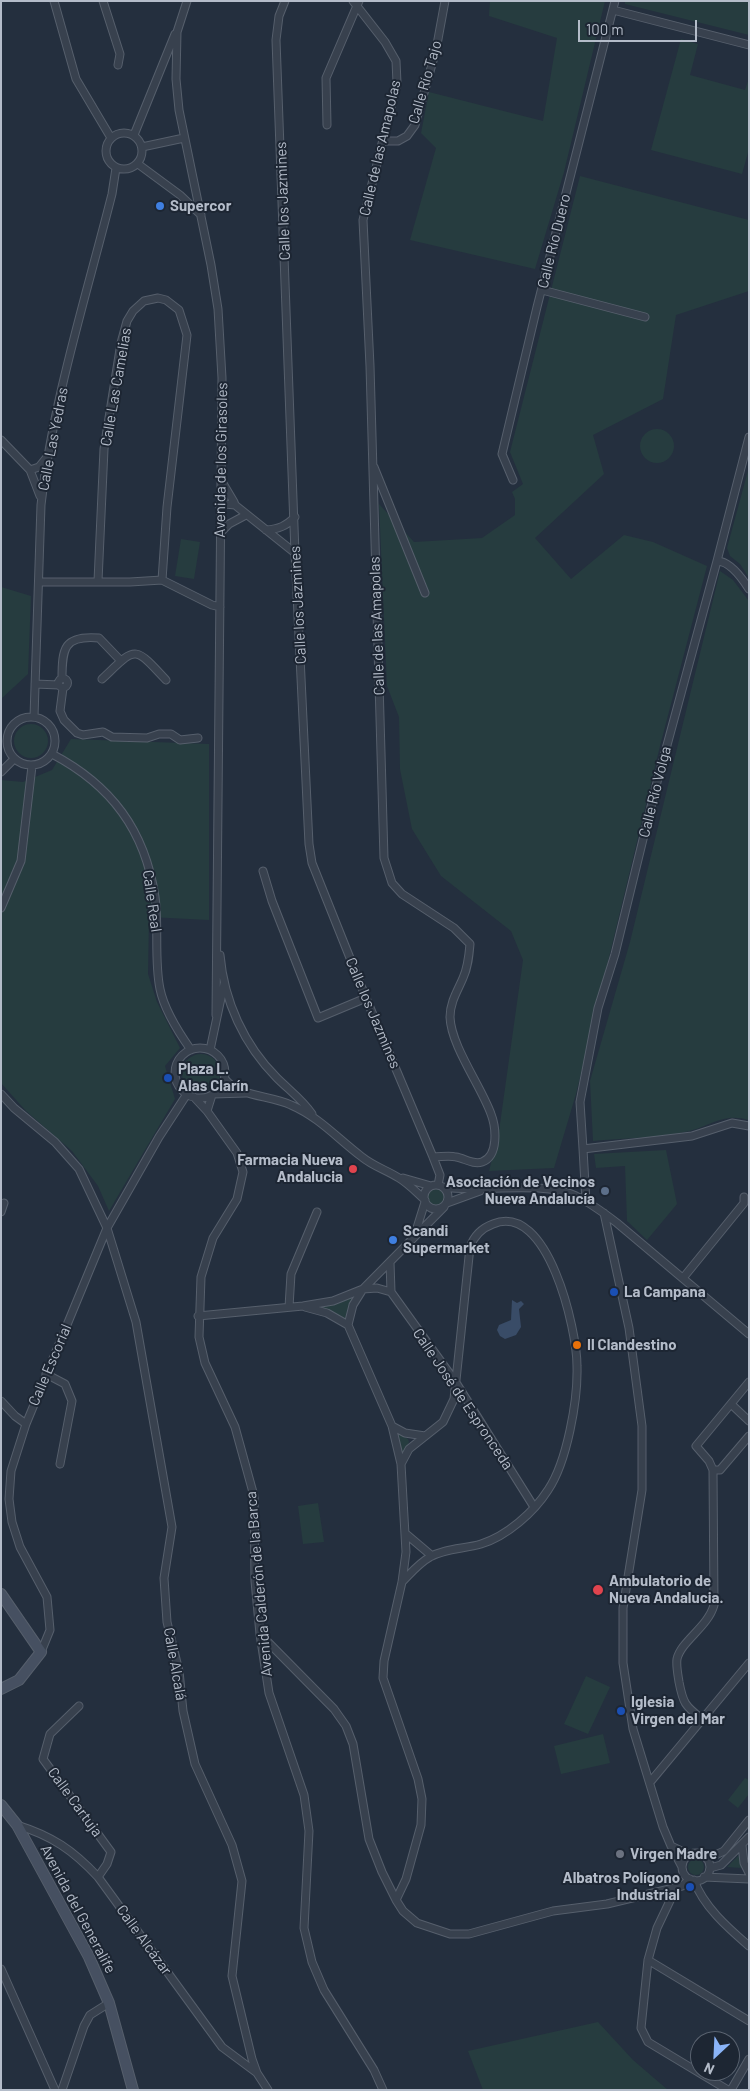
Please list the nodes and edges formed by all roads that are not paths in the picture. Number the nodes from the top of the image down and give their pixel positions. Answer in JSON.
{"nodes":[{"id":1,"x":54,"y":1,"type":"edge"},
{"id":2,"x":103,"y":1,"type":"edge"},
{"id":3,"x":187,"y":1,"type":"edge"},
{"id":4,"x":285,"y":1,"type":"edge"},
{"id":5,"x":445,"y":1,"type":"edge"},
{"id":6,"x":615,"y":1,"type":"edge"},
{"id":7,"x":356,"y":3,"type":"edge"},
{"id":8,"x":613,"y":10,"type":"junction"},
{"id":9,"x":177,"y":32,"type":"junction"},
{"id":10,"x":749,"y":45,"type":"edge"},
{"id":11,"x":118,"y":65,"type":"dead end"},
{"id":12,"x":327,"y":125,"type":"dead end"},
{"id":13,"x":134,"y":135,"type":"junction"},
{"id":14,"x":111,"y":138,"type":"junction"},
{"id":15,"x":184,"y":138,"type":"junction"},
{"id":16,"x":383,"y":141,"type":"junction"},
{"id":17,"x":142,"y":147,"type":"junction"},
{"id":18,"x":138,"y":164,"type":"junction"},
{"id":19,"x":116,"y":168,"type":"junction"},
{"id":20,"x":201,"y":215,"type":"junction"},
{"id":21,"x":542,"y":290,"type":"junction"},
{"id":22,"x":645,"y":316,"type":"dead end"},
{"id":23,"x":749,"y":437,"type":"edge"},
{"id":24,"x":1,"y":440,"type":"edge"},
{"id":25,"x":48,"y":457,"type":"junction"},
{"id":26,"x":372,"y":462,"type":"junction"},
{"id":27,"x":30,"y":470,"type":"junction"},
{"id":28,"x":220,"y":478,"type":"junction"},
{"id":29,"x":513,"y":480,"type":"dead end"},
{"id":30,"x":42,"y":500,"type":"junction"},
{"id":31,"x":234,"y":505,"type":"junction"},
{"id":32,"x":220,"y":509,"type":"junction"},
{"id":33,"x":242,"y":516,"type":"junction"},
{"id":34,"x":294,"y":517,"type":"junction"},
{"id":35,"x":266,"y":530,"type":"junction"},
{"id":36,"x":220,"y":533,"type":"junction"},
{"id":37,"x":295,"y":553,"type":"junction"},
{"id":38,"x":717,"y":561,"type":"junction"},
{"id":39,"x":162,"y":580,"type":"junction"},
{"id":40,"x":98,"y":581,"type":"junction"},
{"id":41,"x":39,"y":582,"type":"junction"},
{"id":42,"x":749,"y":589,"type":"edge"},
{"id":43,"x":425,"y":593,"type":"dead end"},
{"id":44,"x":220,"y":607,"type":"junction"},
{"id":45,"x":121,"y":661,"type":"junction"},
{"id":46,"x":102,"y":679,"type":"dead end"},
{"id":47,"x":166,"y":680,"type":"dead end"},
{"id":48,"x":35,"y":684,"type":"junction"},
{"id":49,"x":61,"y":684,"type":"junction"},
{"id":50,"x":34,"y":717,"type":"junction"},
{"id":51,"x":5,"y":730,"type":"edge"},
{"id":52,"x":198,"y":738,"type":"dead end"},
{"id":53,"x":52,"y":754,"type":"junction"},
{"id":54,"x":14,"y":759,"type":"junction"},
{"id":55,"x":32,"y":766,"type":"junction"},
{"id":56,"x":1,"y":772,"type":"edge"},
{"id":57,"x":263,"y":871,"type":"dead end"},
{"id":58,"x":1,"y":908,"type":"edge"},
{"id":59,"x":218,"y":924,"type":"junction"},
{"id":60,"x":224,"y":984,"type":"junction"},
{"id":61,"x":366,"y":998,"type":"junction"},
{"id":62,"x":216,"y":1015,"type":"junction"},
{"id":63,"x":191,"y":1050,"type":"junction"},
{"id":64,"x":210,"y":1050,"type":"junction"},
{"id":65,"x":225,"y":1079,"type":"junction"},
{"id":66,"x":246,"y":1093,"type":"junction"},
{"id":67,"x":1,"y":1094,"type":"edge"},
{"id":68,"x":190,"y":1095,"type":"junction"},
{"id":69,"x":212,"y":1095,"type":"junction"},
{"id":70,"x":207,"y":1111,"type":"junction"},
{"id":71,"x":313,"y":1116,"type":"junction"},
{"id":72,"x":749,"y":1126,"type":"edge"},
{"id":73,"x":583,"y":1149,"type":"junction"},
{"id":74,"x":433,"y":1157,"type":"junction"},
{"id":75,"x":398,"y":1177,"type":"junction"},
{"id":76,"x":437,"y":1186,"type":"junction"},
{"id":77,"x":482,"y":1190,"type":"junction"},
{"id":78,"x":744,"y":1197,"type":"dead end"},
{"id":79,"x":425,"y":1201,"type":"junction"},
{"id":80,"x":586,"y":1202,"type":"junction"},
{"id":81,"x":4,"y":1204,"type":"dead end"},
{"id":82,"x":445,"y":1205,"type":"junction"},
{"id":83,"x":1,"y":1212,"type":"edge"},
{"id":84,"x":317,"y":1212,"type":"dead end"},
{"id":85,"x":604,"y":1213,"type":"junction"},
{"id":86,"x":107,"y":1228,"type":"junction"},
{"id":87,"x":414,"y":1237,"type":"junction"},
{"id":88,"x":390,"y":1262,"type":"junction"},
{"id":89,"x":683,"y":1278,"type":"junction"},
{"id":90,"x":363,"y":1289,"type":"junction"},
{"id":91,"x":391,"y":1292,"type":"junction"},
{"id":92,"x":303,"y":1306,"type":"junction"},
{"id":93,"x":289,"y":1307,"type":"junction"},
{"id":94,"x":198,"y":1316,"type":"junction"},
{"id":95,"x":348,"y":1325,"type":"junction"},
{"id":96,"x":749,"y":1334,"type":"edge"},
{"id":97,"x":46,"y":1374,"type":"junction"},
{"id":98,"x":455,"y":1381,"type":"junction"},
{"id":99,"x":749,"y":1382,"type":"edge"},
{"id":100,"x":1,"y":1401,"type":"edge"},
{"id":101,"x":731,"y":1404,"type":"junction"},
{"id":102,"x":749,"y":1421,"type":"edge"},
{"id":103,"x":26,"y":1424,"type":"junction"},
{"id":104,"x":392,"y":1426,"type":"junction"},
{"id":105,"x":425,"y":1436,"type":"junction"},
{"id":106,"x":749,"y":1436,"type":"edge"},
{"id":107,"x":60,"y":1464,"type":"dead end"},
{"id":108,"x":401,"y":1464,"type":"junction"},
{"id":109,"x":714,"y":1470,"type":"junction"},
{"id":110,"x":534,"y":1507,"type":"junction"},
{"id":111,"x":406,"y":1534,"type":"junction"},
{"id":112,"x":432,"y":1556,"type":"junction"},
{"id":113,"x":402,"y":1582,"type":"junction"},
{"id":114,"x":1,"y":1594,"type":"edge"},
{"id":115,"x":260,"y":1634,"type":"junction"},
{"id":116,"x":41,"y":1652,"type":"junction"},
{"id":117,"x":749,"y":1663,"type":"edge"},
{"id":118,"x":1,"y":1689,"type":"edge"},
{"id":119,"x":79,"y":1706,"type":"dead end"},
{"id":120,"x":702,"y":1719,"type":"junction"},
{"id":121,"x":651,"y":1781,"type":"junction"},
{"id":122,"x":1,"y":1805,"type":"edge"},
{"id":123,"x":749,"y":1820,"type":"edge"},
{"id":124,"x":17,"y":1825,"type":"junction"},
{"id":125,"x":749,"y":1837,"type":"edge"},
{"id":126,"x":742,"y":1844,"type":"junction"},
{"id":127,"x":670,"y":1846,"type":"junction"},
{"id":128,"x":690,"y":1854,"type":"junction"},
{"id":129,"x":707,"y":1859,"type":"junction"},
{"id":130,"x":682,"y":1867,"type":"junction"},
{"id":131,"x":709,"y":1869,"type":"junction"},
{"id":132,"x":749,"y":1874,"type":"edge"},
{"id":133,"x":98,"y":1877,"type":"junction"},
{"id":134,"x":704,"y":1877,"type":"junction"},
{"id":135,"x":729,"y":1877,"type":"junction"},
{"id":136,"x":749,"y":1879,"type":"edge"},
{"id":137,"x":692,"y":1880,"type":"junction"},
{"id":138,"x":676,"y":1888,"type":"junction"},
{"id":139,"x":396,"y":1900,"type":"junction"},
{"id":140,"x":749,"y":1946,"type":"edge"},
{"id":141,"x":648,"y":1960,"type":"junction"},
{"id":142,"x":1,"y":1970,"type":"edge"},
{"id":143,"x":109,"y":2003,"type":"junction"},
{"id":144,"x":749,"y":2021,"type":"edge"},
{"id":145,"x":749,"y":2060,"type":"edge"},
{"id":146,"x":257,"y":2073,"type":"junction"},
{"id":147,"x":55,"y":2090,"type":"edge"},
{"id":148,"x":62,"y":2090,"type":"edge"},
{"id":149,"x":133,"y":2090,"type":"edge"},
{"id":150,"x":268,"y":2090,"type":"edge"},
{"id":151,"x":383,"y":2090,"type":"edge"},
{"id":152,"x":730,"y":2090,"type":"edge"}],
"edges":[{"from":1,"to":14,"type":"street"},
{"from":2,"to":11,"type":"street"},
{"from":3,"to":9,"type":"street","name":"Avenida de los Girasoles"},
{"from":4,"to":34,"type":"street","name":"Calle los Jazmines"},
{"from":5,"to":16,"type":"street","name":"Calle Río Tajo"},
{"from":6,"to":8,"type":"street","name":"Calle Río Duero"},
{"from":7,"to":12,"type":"street"},
{"from":7,"to":16,"type":"street","name":"Calle de las Amapolas"},
{"from":8,"to":10,"type":"street"},
{"from":8,"to":21,"type":"street","name":"Calle Río Duero"},
{"from":9,"to":13,"type":"street"},
{"from":9,"to":15,"type":"street","name":"Avenida de los Girasoles"},
{"from":13,"to":14,"type":"street"},
{"from":13,"to":17,"type":"street"},
{"from":14,"to":19,"type":"street"},
{"from":15,"to":17,"type":"street"},
{"from":15,"to":20,"type":"street","name":"Avenida de los Girasoles"},
{"from":16,"to":26,"type":"street","name":"Calle de las Amapolas"},
{"from":17,"to":18,"type":"street"},
{"from":18,"to":19,"type":"street"},
{"from":18,"to":20,"type":"street"},
{"from":19,"to":25,"type":"street","name":"Calle Las Yedras"},
{"from":20,"to":28,"type":"street","name":"Avenida de los Girasoles"},
{"from":21,"to":22,"type":"street"},
{"from":21,"to":29,"type":"street","name":"Calle Río Duero"},
{"from":23,"to":38,"type":"street","name":"Calle Río Volga"},
{"from":24,"to":27,"type":"street"},
{"from":25,"to":27,"type":"street"},
{"from":25,"to":30,"type":"street","name":"Calle Las Yedras"},
{"from":26,"to":43,"type":"street"},
{"from":26,"to":74,"type":"street","name":"Calle de las Amapolas"},
{"from":27,"to":30,"type":"street"},
{"from":28,"to":31,"type":"street"},
{"from":28,"to":32,"type":"street","name":"Avenida de los Girasoles"},
{"from":30,"to":41,"type":"street","name":"Calle Las Yedras"},
{"from":31,"to":32,"type":"street"},
{"from":31,"to":33,"type":"street"},
{"from":32,"to":33,"type":"street"},
{"from":32,"to":36,"type":"street","name":"Avenida de los Girasoles"},
{"from":33,"to":35,"type":"street"},
{"from":33,"to":36,"type":"street"},
{"from":34,"to":35,"type":"street"},
{"from":34,"to":37,"type":"street","name":"Calle los Jazmines"},
{"from":35,"to":37,"type":"street"},
{"from":36,"to":44,"type":"street","name":"Avenida de los Girasoles"},
{"from":37,"to":61,"type":"street","name":"Calle los Jazmines"},
{"from":38,"to":42,"type":"street"},
{"from":38,"to":73,"type":"street","name":"Calle Río Volga"},
{"from":39,"to":40,"type":"street"},
{"from":39,"to":40,"type":"street","name":"Calle Las Camelias"},
{"from":39,"to":44,"type":"street"},
{"from":40,"to":41,"type":"street"},
{"from":41,"to":48,"type":"street","name":"Calle Las Yedras"},
{"from":44,"to":59,"type":"street","name":"Avenida de los Girasoles"},
{"from":45,"to":46,"type":"street"},
{"from":45,"to":47,"type":"street"},
{"from":45,"to":49,"type":"street"},
{"from":48,"to":49,"type":"street"},
{"from":48,"to":50,"type":"street","name":"Calle Las Yedras"},
{"from":49,"to":52,"type":"street"},
{"from":50,"to":51,"type":"street"},
{"from":50,"to":53,"type":"street"},
{"from":51,"to":54,"type":"street"},
{"from":53,"to":55,"type":"street"},
{"from":53,"to":63,"type":"street","name":"Calle Real"},
{"from":54,"to":55,"type":"street"},
{"from":54,"to":56,"type":"street"},
{"from":55,"to":58,"type":"street"},
{"from":57,"to":61,"type":"street"},
{"from":59,"to":60,"type":"street","name":"Avenida de los Girasoles"},
{"from":59,"to":62,"type":"street","name":"Avenida de los Girasoles"},
{"from":60,"to":62,"type":"street","name":"Avenida de los Girasoles"},
{"from":60,"to":71,"type":"street","name":"Avenida de los Girasoles"},
{"from":61,"to":74,"type":"street","name":"Calle los Jazmines"},
{"from":62,"to":64,"type":"street","name":"Avenida de los Girasoles"},
{"from":63,"to":64,"type":"street"},
{"from":63,"to":68,"type":"street"},
{"from":64,"to":65,"type":"street"},
{"from":65,"to":66,"type":"street"},
{"from":65,"to":69,"type":"street"},
{"from":66,"to":69,"type":"street"},
{"from":66,"to":71,"type":"street"},
{"from":67,"to":86,"type":"street","name":"Calle Alcalá"},
{"from":68,"to":69,"type":"street"},
{"from":68,"to":70,"type":"street","name":"Avenida Calderón de la Barca"},
{"from":68,"to":86,"type":"street","name":"Calle Escorial"},
{"from":69,"to":70,"type":"street"},
{"from":70,"to":94,"type":"street","name":"Avenida Calderón de la Barca"},
{"from":71,"to":75,"type":"street"},
{"from":72,"to":73,"type":"street"},
{"from":73,"to":80,"type":"street","name":"Calle Río Volga"},
{"from":74,"to":76,"type":"street","name":"Calle los Jazmines"},
{"from":75,"to":76,"type":"street"},
{"from":75,"to":79,"type":"street"},
{"from":76,"to":77,"type":"street"},
{"from":76,"to":79,"type":"street"},
{"from":76,"to":82,"type":"street"},
{"from":77,"to":80,"type":"street"},
{"from":77,"to":82,"type":"street"},
{"from":78,"to":89,"type":"street"},
{"from":79,"to":82,"type":"street"},
{"from":79,"to":87,"type":"street"},
{"from":80,"to":85,"type":"street"},
{"from":81,"to":83,"type":"street"},
{"from":82,"to":87,"type":"street"},
{"from":84,"to":93,"type":"street"},
{"from":85,"to":89,"type":"street"},
{"from":85,"to":121,"type":"street"},
{"from":86,"to":97,"type":"street","name":"Calle Escorial"},
{"from":86,"to":146,"type":"street","name":"Calle Alcalá"},
{"from":87,"to":88,"type":"street"},
{"from":88,"to":90,"type":"street"},
{"from":88,"to":91,"type":"street"},
{"from":89,"to":96,"type":"street"},
{"from":90,"to":91,"type":"street"},
{"from":90,"to":92,"type":"street"},
{"from":90,"to":95,"type":"street"},
{"from":91,"to":98,"type":"street","name":"Calle José de Espronceda"},
{"from":92,"to":93,"type":"street"},
{"from":92,"to":95,"type":"street"},
{"from":93,"to":94,"type":"street"},
{"from":94,"to":115,"type":"street","name":"Avenida Calderón de la Barca"},
{"from":95,"to":104,"type":"street"},
{"from":97,"to":103,"type":"street","name":"Calle Escorial"},
{"from":97,"to":107,"type":"street"},
{"from":98,"to":105,"type":"street"},
{"from":98,"to":110,"type":"street","name":"Calle José de Espronceda"},
{"from":98,"to":110,"type":"street"},
{"from":99,"to":101,"type":"street"},
{"from":100,"to":103,"type":"street"},
{"from":101,"to":102,"type":"street"},
{"from":101,"to":109,"type":"street"},
{"from":103,"to":116,"type":"street","name":"Calle Escorial"},
{"from":104,"to":105,"type":"street"},
{"from":104,"to":108,"type":"street"},
{"from":105,"to":108,"type":"street"},
{"from":106,"to":109,"type":"street"},
{"from":108,"to":111,"type":"street"},
{"from":109,"to":120,"type":"street"},
{"from":110,"to":112,"type":"street"},
{"from":111,"to":112,"type":"street"},
{"from":111,"to":113,"type":"street"},
{"from":112,"to":113,"type":"street"},
{"from":113,"to":139,"type":"street"},
{"from":114,"to":116,"type":"street"},
{"from":115,"to":139,"type":"street"},
{"from":115,"to":151,"type":"street","name":"Avenida Calderón de la Barca"},
{"from":116,"to":118,"type":"street"},
{"from":117,"to":120,"type":"street"},
{"from":119,"to":133,"type":"street","name":"Calle Cartuja"},
{"from":120,"to":121,"type":"street"},
{"from":121,"to":127,"type":"street"},
{"from":122,"to":124,"type":"street","name":"Avenida del Generalife"},
{"from":123,"to":129,"type":"street"},
{"from":124,"to":133,"type":"street","name":"Calle Alcázar"},
{"from":124,"to":143,"type":"street","name":"Avenida del Generalife"},
{"from":125,"to":126,"type":"street"},
{"from":126,"to":131,"type":"street"},
{"from":126,"to":132,"type":"street"},
{"from":127,"to":128,"type":"street"},
{"from":127,"to":130,"type":"street"},
{"from":128,"to":129,"type":"street"},
{"from":128,"to":130,"type":"street"},
{"from":129,"to":131,"type":"street"},
{"from":130,"to":137,"type":"street"},
{"from":131,"to":134,"type":"street"},
{"from":131,"to":135,"type":"street"},
{"from":133,"to":146,"type":"street","name":"Calle Alcázar"},
{"from":134,"to":135,"type":"street"},
{"from":134,"to":137,"type":"street"},
{"from":135,"to":136,"type":"street"},
{"from":137,"to":138,"type":"street"},
{"from":137,"to":140,"type":"street"},
{"from":138,"to":139,"type":"street"},
{"from":138,"to":141,"type":"street"},
{"from":141,"to":144,"type":"street"},
{"from":141,"to":152,"type":"street"},
{"from":142,"to":147,"type":"street"},
{"from":143,"to":148,"type":"street"},
{"from":143,"to":149,"type":"street","name":"Avenida del Generalife"},
{"from":145,"to":152,"type":"street"},
{"from":146,"to":150,"type":"street","name":"Calle Alcalá"}]}
